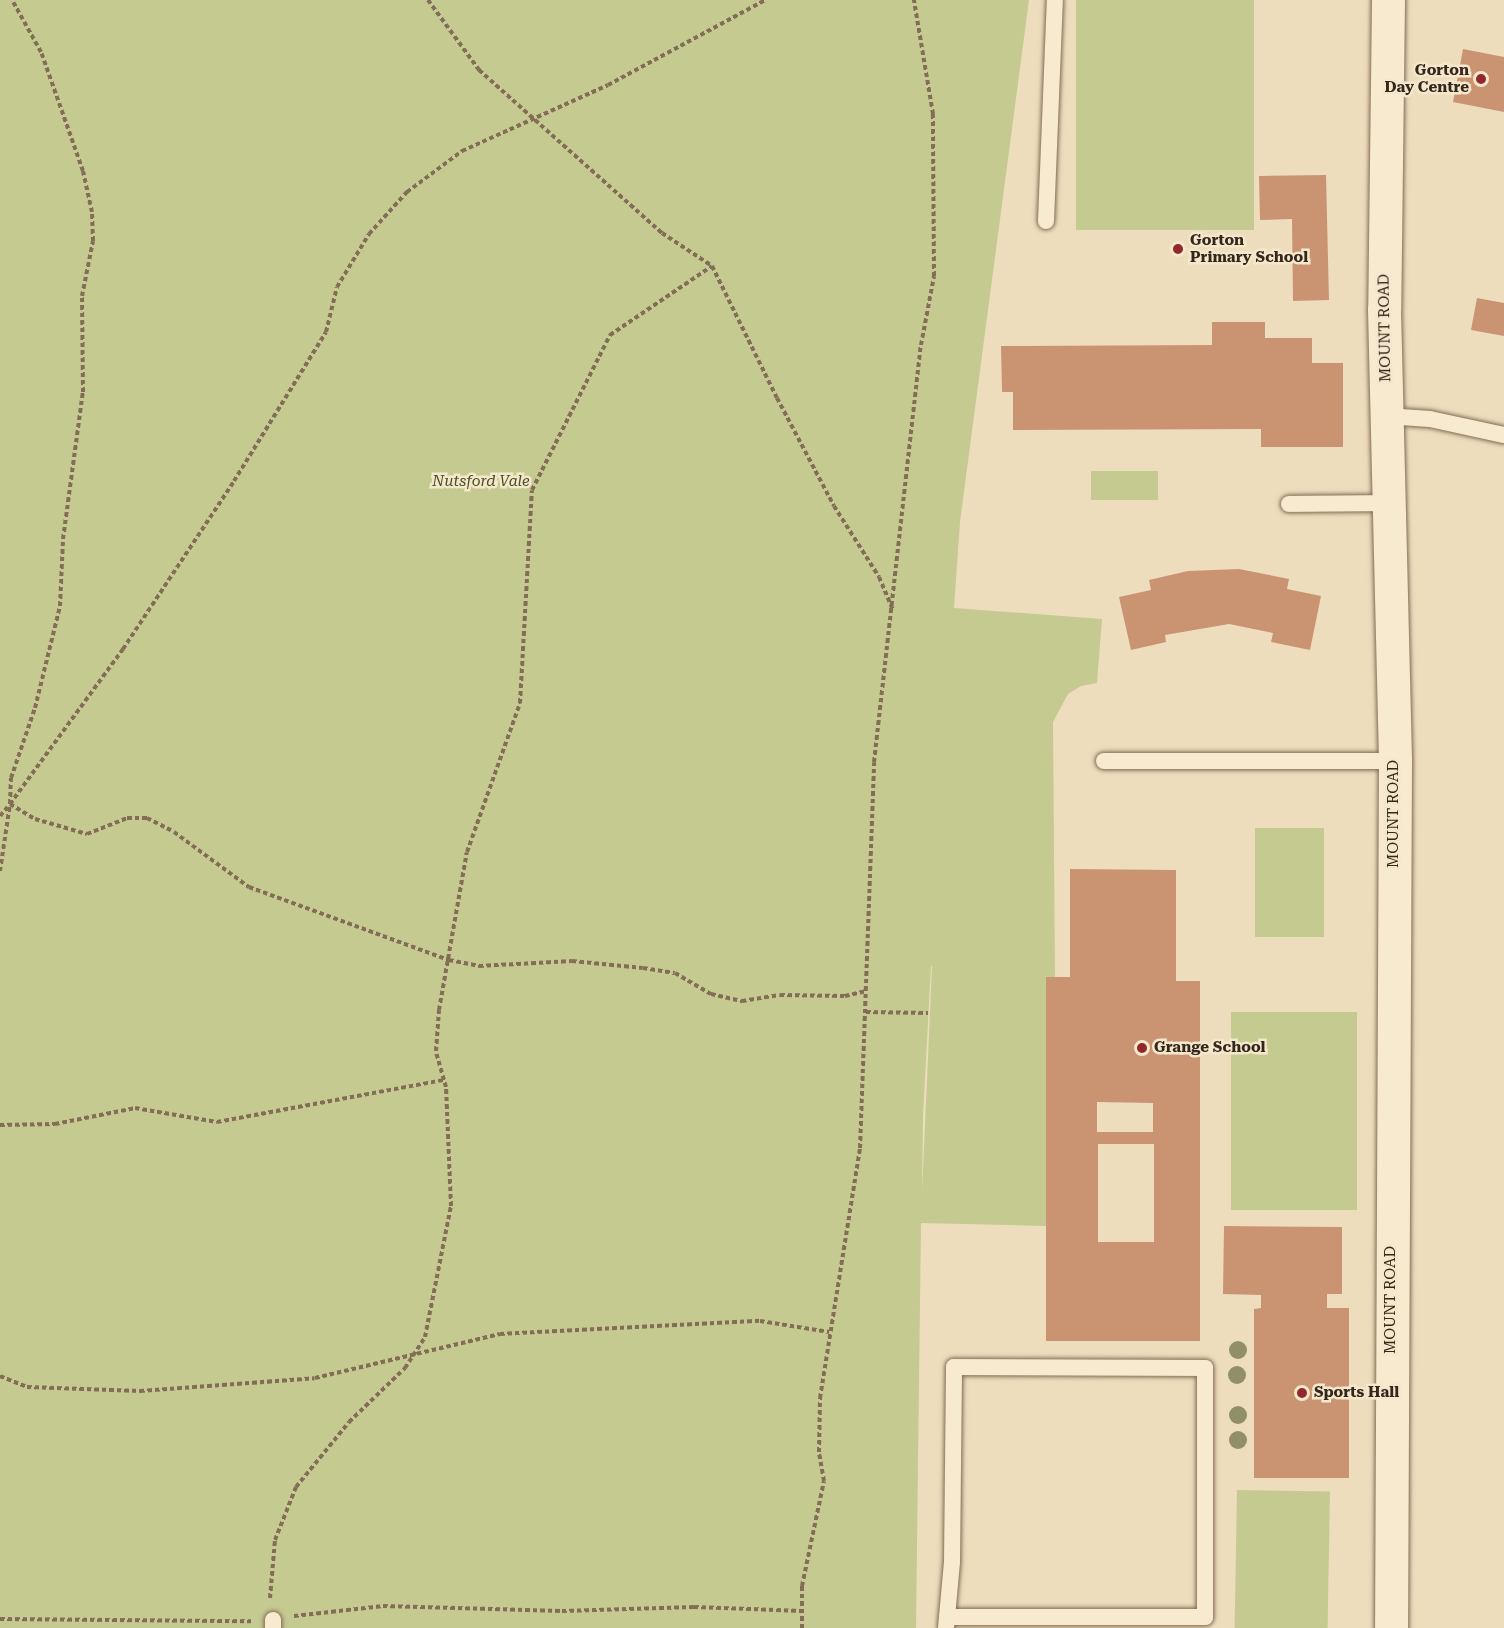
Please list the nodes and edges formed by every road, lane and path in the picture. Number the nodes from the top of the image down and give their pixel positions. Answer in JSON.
{"nodes":[{"id":1,"x":12,"y":0,"type":"edge"},
{"id":2,"x":428,"y":0,"type":"edge"},
{"id":3,"x":765,"y":0,"type":"edge"},
{"id":4,"x":914,"y":0,"type":"edge"},
{"id":5,"x":1055,"y":0,"type":"edge"},
{"id":6,"x":1388,"y":0,"type":"edge"},
{"id":7,"x":533,"y":119,"type":"junction"},
{"id":8,"x":1046,"y":221,"type":"dead end"},
{"id":9,"x":712,"y":267,"type":"junction"},
{"id":10,"x":1386,"y":416,"type":"junction"},
{"id":11,"x":1504,"y":435,"type":"edge"},
{"id":12,"x":1387,"y":503,"type":"junction"},
{"id":13,"x":1289,"y":504,"type":"dead end"},
{"id":14,"x":893,"y":611,"type":"junction"},
{"id":15,"x":1395,"y":760,"type":"junction"},
{"id":16,"x":1104,"y":761,"type":"dead end"},
{"id":17,"x":10,"y":804,"type":"junction"},
{"id":18,"x":0,"y":816,"type":"edge"},
{"id":19,"x":0,"y":871,"type":"edge"},
{"id":20,"x":448,"y":960,"type":"junction"},
{"id":21,"x":867,"y":991,"type":"junction"},
{"id":22,"x":866,"y":1012,"type":"junction"},
{"id":23,"x":928,"y":1013,"type":"dead end"},
{"id":24,"x":444,"y":1080,"type":"junction"},
{"id":25,"x":0,"y":1125,"type":"edge"},
{"id":26,"x":830,"y":1332,"type":"junction"},
{"id":27,"x":413,"y":1354,"type":"junction"},
{"id":28,"x":0,"y":1376,"type":"edge"},
{"id":29,"x":802,"y":1611,"type":"junction"},
{"id":30,"x":0,"y":1619,"type":"edge"},
{"id":31,"x":947,"y":1622,"type":"edge"},
{"id":32,"x":273,"y":1624,"type":"edge"},
{"id":33,"x":802,"y":1628,"type":"edge"},
{"id":34,"x":1391,"y":1628,"type":"edge"}],
"edges":[{"from":1,"to":17,"type":"path"},
{"from":2,"to":7,"type":"path"},
{"from":3,"to":7,"type":"path"},
{"from":4,"to":14,"type":"path"},
{"from":5,"to":8,"type":"lane"},
{"from":6,"to":10,"type":"main road","name":"MOUNT ROAD"},
{"from":7,"to":9,"type":"path"},
{"from":7,"to":17,"type":"path"},
{"from":9,"to":14,"type":"path"},
{"from":9,"to":20,"type":"path"},
{"from":10,"to":11,"type":"lane"},
{"from":10,"to":12,"type":"main road","name":"MOUNT ROAD"},
{"from":12,"to":13,"type":"lane"},
{"from":12,"to":15,"type":"main road","name":"MOUNT ROAD"},
{"from":14,"to":21,"type":"path"},
{"from":15,"to":16,"type":"lane"},
{"from":15,"to":34,"type":"main road","name":"MOUNT ROAD"},
{"from":17,"to":18,"type":"path"},
{"from":17,"to":19,"type":"path"},
{"from":17,"to":20,"type":"path"},
{"from":20,"to":21,"type":"path"},
{"from":20,"to":24,"type":"path"},
{"from":21,"to":22,"type":"path"},
{"from":22,"to":23,"type":"path"},
{"from":22,"to":26,"type":"path"},
{"from":24,"to":25,"type":"path"},
{"from":24,"to":27,"type":"path"},
{"from":26,"to":27,"type":"path"},
{"from":26,"to":29,"type":"path"},
{"from":27,"to":28,"type":"path"},
{"from":27,"to":32,"type":"path"},
{"from":29,"to":32,"type":"path"},
{"from":29,"to":33,"type":"path"},
{"from":30,"to":32,"type":"path"},
{"from":31,"to":31,"type":"lane"}]}
